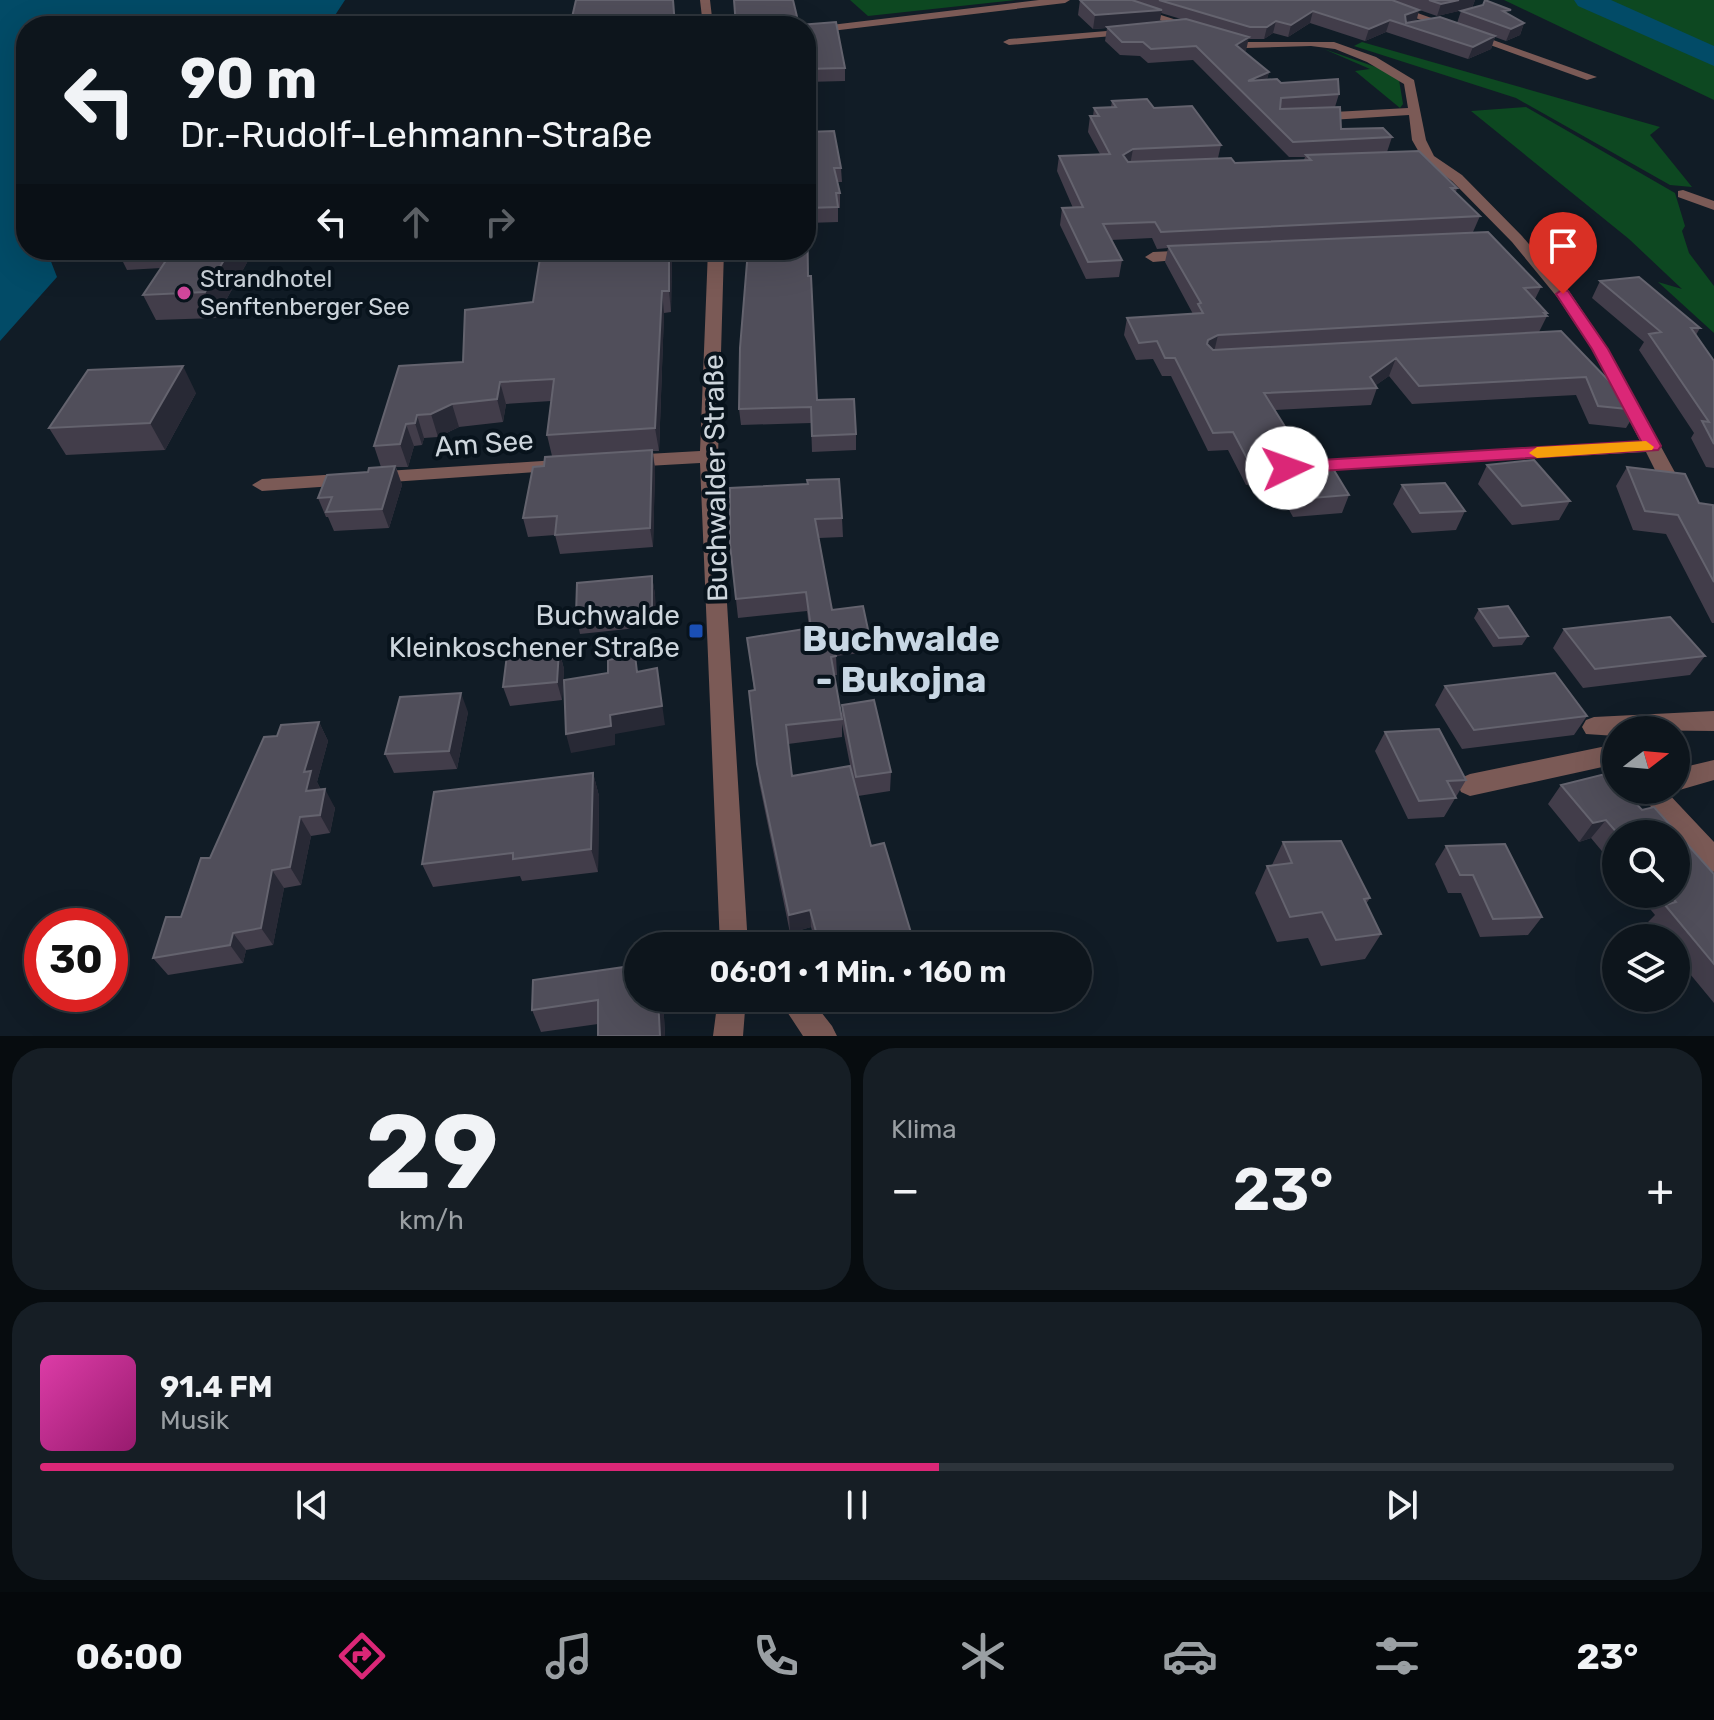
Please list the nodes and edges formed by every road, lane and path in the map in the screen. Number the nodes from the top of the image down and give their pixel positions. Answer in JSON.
{"nodes":[{"id":1,"x":1065,"y":0,"type":"edge"},
{"id":2,"x":1102,"y":0,"type":"edge"},
{"id":3,"x":1371,"y":0,"type":"edge"},
{"id":4,"x":1461,"y":16,"type":"edge"},
{"id":5,"x":1435,"y":23,"type":"junction"},
{"id":6,"x":1421,"y":27,"type":"edge"},
{"id":7,"x":1190,"y":28,"type":"junction"},
{"id":8,"x":816,"y":30,"type":"edge"},
{"id":9,"x":1160,"y":30,"type":"edge"},
{"id":10,"x":1145,"y":31,"type":"edge"},
{"id":11,"x":1009,"y":42,"type":"dead end"},
{"id":12,"x":1591,"y":77,"type":"dead end"},
{"id":13,"x":1415,"y":111,"type":"junction"},
{"id":14,"x":1297,"y":118,"type":"edge"},
{"id":15,"x":1683,"y":194,"type":"dead end"},
{"id":16,"x":1714,"y":206,"type":"edge"},
{"id":17,"x":1216,"y":254,"type":"edge"},
{"id":18,"x":1153,"y":257,"type":"dead end"},
{"id":19,"x":716,"y":260,"type":"edge"},
{"id":20,"x":1652,"y":446,"type":"junction"},
{"id":21,"x":709,"y":456,"type":"junction"},
{"id":22,"x":616,"y":462,"type":"edge"},
{"id":23,"x":570,"y":465,"type":"edge"},
{"id":24,"x":1287,"y":468,"type":"edge"},
{"id":25,"x":1668,"y":478,"type":"edge"},
{"id":26,"x":262,"y":485,"type":"dead end"},
{"id":27,"x":1714,"y":721,"type":"edge"},
{"id":28,"x":1690,"y":722,"type":"edge"},
{"id":29,"x":1602,"y":727,"type":"edge"},
{"id":30,"x":1602,"y":736,"type":"edge"},
{"id":31,"x":1602,"y":756,"type":"edge"},
{"id":32,"x":1714,"y":770,"type":"edge"},
{"id":33,"x":1690,"y":776,"type":"edge"},
{"id":34,"x":1470,"y":785,"type":"dead end"},
{"id":35,"x":1662,"y":804,"type":"edge"},
{"id":36,"x":1714,"y":860,"type":"edge"},
{"id":37,"x":733,"y":932,"type":"edge"},
{"id":38,"x":731,"y":1012,"type":"edge"},
{"id":39,"x":803,"y":1012,"type":"edge"},
{"id":40,"x":728,"y":1036,"type":"edge"},
{"id":41,"x":822,"y":1036,"type":"edge"}],
"edges":[{"from":1,"to":8,"type":"street"},
{"from":2,"to":7,"type":"street"},
{"from":3,"to":5,"type":"street"},
{"from":4,"to":5,"type":"street"},
{"from":5,"to":6,"type":"street"},
{"from":5,"to":12,"type":"street"},
{"from":7,"to":9,"type":"street"},
{"from":7,"to":13,"type":"street"},
{"from":10,"to":11,"type":"street"},
{"from":13,"to":14,"type":"street"},
{"from":13,"to":20,"type":"street"},
{"from":15,"to":16,"type":"street"},
{"from":17,"to":18,"type":"street"},
{"from":19,"to":21,"type":"street","name":"Buchwalder Straße"},
{"from":20,"to":24,"type":"street"},
{"from":20,"to":25,"type":"street"},
{"from":21,"to":22,"type":"street"},
{"from":21,"to":37,"type":"street","name":"Buchwalder Straße"},
{"from":23,"to":26,"type":"street","name":"Am See"},
{"from":27,"to":28,"type":"street"},
{"from":29,"to":30,"type":"street"},
{"from":31,"to":34,"type":"street"},
{"from":32,"to":33,"type":"street"},
{"from":35,"to":36,"type":"street"},
{"from":38,"to":40,"type":"street"},
{"from":39,"to":41,"type":"street"}]}
